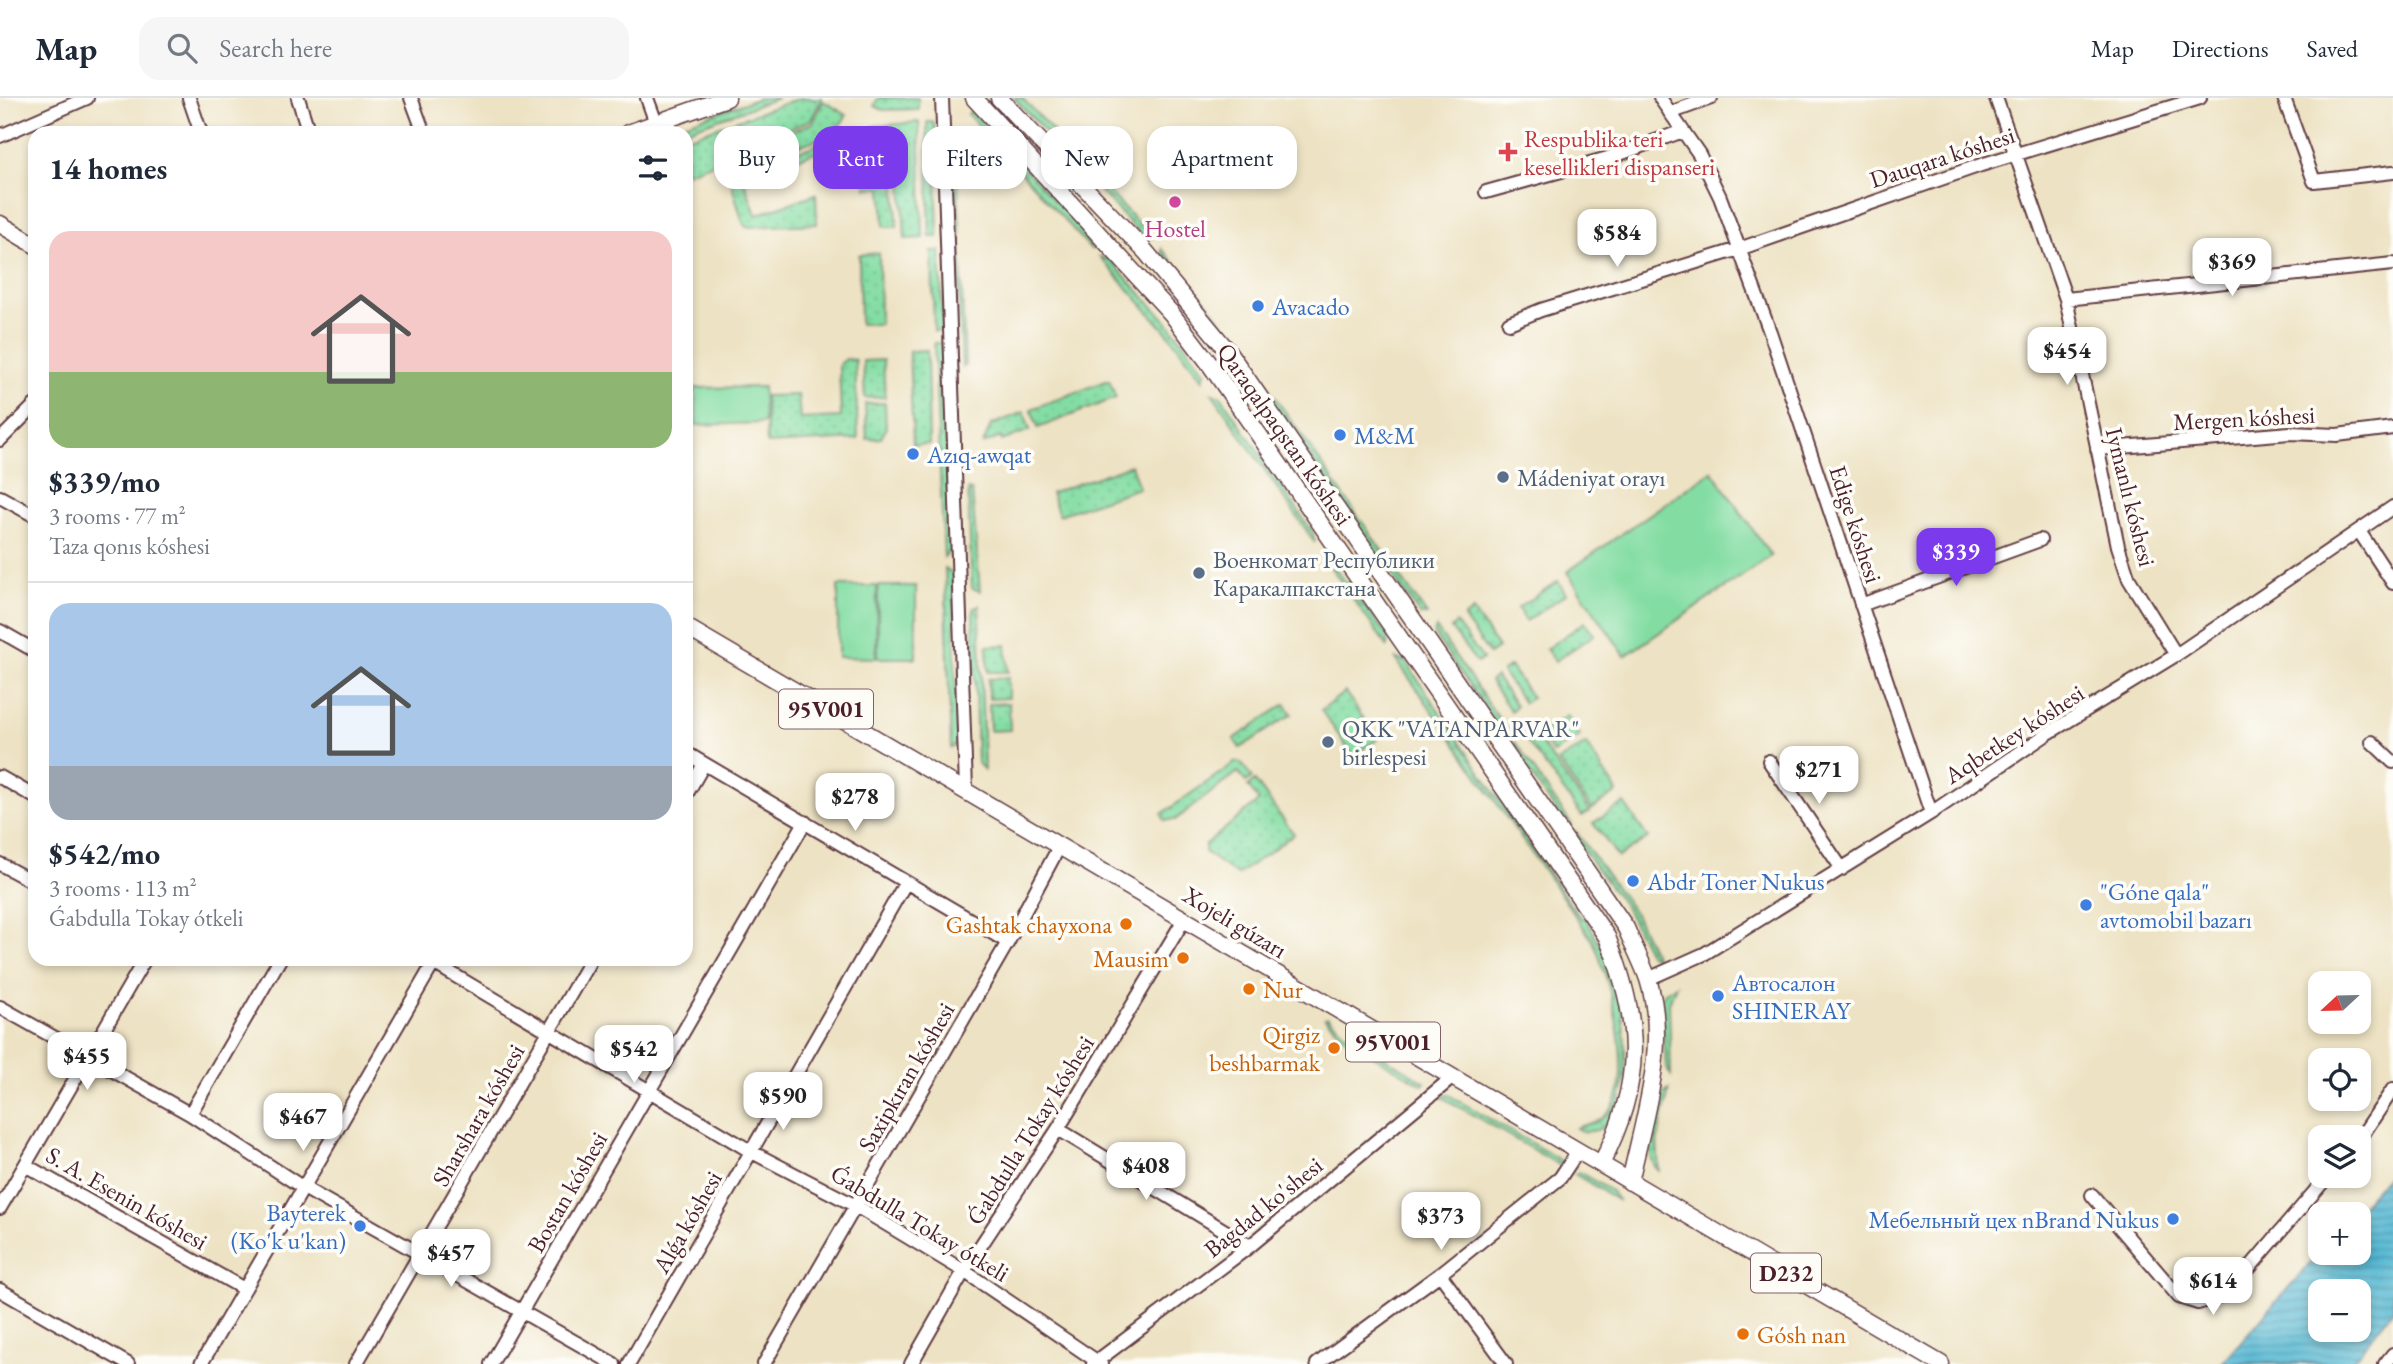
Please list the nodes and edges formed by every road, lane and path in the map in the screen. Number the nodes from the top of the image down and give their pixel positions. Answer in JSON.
{"nodes":[{"id":1,"x":87,"y":98,"type":"edge"},
{"id":2,"x":189,"y":98,"type":"edge"},
{"id":3,"x":298,"y":98,"type":"edge"},
{"id":4,"x":411,"y":98,"type":"edge"},
{"id":5,"x":647,"y":98,"type":"edge"},
{"id":6,"x":727,"y":98,"type":"edge"},
{"id":7,"x":942,"y":98,"type":"edge"},
{"id":8,"x":974,"y":98,"type":"edge"},
{"id":9,"x":999,"y":98,"type":"edge"},
{"id":10,"x":1660,"y":98,"type":"edge"},
{"id":11,"x":1711,"y":98,"type":"edge"},
{"id":12,"x":1996,"y":98,"type":"edge"},
{"id":13,"x":2200,"y":98,"type":"edge"},
{"id":14,"x":2284,"y":98,"type":"edge"},
{"id":15,"x":1670,"y":113,"type":"junction"},
{"id":16,"x":656,"y":123,"type":"junction"},
{"id":17,"x":199,"y":126,"type":"edge"},
{"id":18,"x":307,"y":126,"type":"edge"},
{"id":19,"x":421,"y":126,"type":"edge"},
{"id":20,"x":648,"y":126,"type":"edge"},
{"id":21,"x":1683,"y":131,"type":"junction"},
{"id":22,"x":0,"y":136,"type":"edge"},
{"id":23,"x":2017,"y":154,"type":"junction"},
{"id":24,"x":2393,"y":172,"type":"edge"},
{"id":25,"x":1486,"y":191,"type":"dead end"},
{"id":26,"x":0,"y":224,"type":"edge"},
{"id":27,"x":28,"y":241,"type":"edge"},
{"id":28,"x":1739,"y":249,"type":"junction"},
{"id":29,"x":2393,"y":264,"type":"edge"},
{"id":30,"x":2066,"y":299,"type":"junction"},
{"id":31,"x":1508,"y":323,"type":"dead end"},
{"id":32,"x":1240,"y":369,"type":"junction"},
{"id":33,"x":1222,"y":381,"type":"junction"},
{"id":34,"x":28,"y":412,"type":"edge"},
{"id":35,"x":2393,"y":428,"type":"edge"},
{"id":36,"x":0,"y":440,"type":"edge"},
{"id":37,"x":2097,"y":449,"type":"junction"},
{"id":38,"x":0,"y":497,"type":"edge"},
{"id":39,"x":2393,"y":507,"type":"edge"},
{"id":40,"x":28,"y":512,"type":"edge"},
{"id":41,"x":2358,"y":531,"type":"junction"},
{"id":42,"x":2040,"y":540,"type":"dead end"},
{"id":43,"x":2393,"y":583,"type":"edge"},
{"id":44,"x":1861,"y":605,"type":"junction"},
{"id":45,"x":1418,"y":629,"type":"junction"},
{"id":46,"x":0,"y":631,"type":"edge"},
{"id":47,"x":693,"y":631,"type":"edge"},
{"id":48,"x":1402,"y":640,"type":"junction"},
{"id":49,"x":28,"y":647,"type":"edge"},
{"id":50,"x":2176,"y":655,"type":"junction"},
{"id":51,"x":2372,"y":742,"type":"dead end"},
{"id":52,"x":693,"y":757,"type":"edge"},
{"id":53,"x":1769,"y":761,"type":"dead end"},
{"id":54,"x":2393,"y":762,"type":"edge"},
{"id":55,"x":704,"y":764,"type":"junction"},
{"id":56,"x":0,"y":777,"type":"edge"},
{"id":57,"x":693,"y":783,"type":"edge"},
{"id":58,"x":966,"y":789,"type":"junction"},
{"id":59,"x":28,"y":793,"type":"edge"},
{"id":60,"x":1931,"y":813,"type":"junction"},
{"id":61,"x":805,"y":822,"type":"junction"},
{"id":62,"x":1060,"y":845,"type":"junction"},
{"id":63,"x":0,"y":864,"type":"edge"},
{"id":64,"x":1842,"y":869,"type":"junction"},
{"id":65,"x":28,"y":879,"type":"edge"},
{"id":66,"x":906,"y":882,"type":"junction"},
{"id":67,"x":1185,"y":918,"type":"junction"},
{"id":68,"x":1008,"y":942,"type":"junction"},
{"id":69,"x":141,"y":966,"type":"edge"},
{"id":70,"x":276,"y":966,"type":"edge"},
{"id":71,"x":429,"y":966,"type":"edge"},
{"id":72,"x":442,"y":966,"type":"edge"},
{"id":73,"x":587,"y":966,"type":"edge"},
{"id":74,"x":1648,"y":979,"type":"junction"},
{"id":75,"x":0,"y":1007,"type":"edge"},
{"id":76,"x":551,"y":1032,"type":"junction"},
{"id":77,"x":89,"y":1056,"type":"junction"},
{"id":78,"x":1453,"y":1077,"type":"junction"},
{"id":79,"x":2393,"y":1088,"type":"edge"},
{"id":80,"x":650,"y":1091,"type":"junction"},
{"id":81,"x":190,"y":1114,"type":"junction"},
{"id":82,"x":2369,"y":1125,"type":"edge"},
{"id":83,"x":1058,"y":1129,"type":"junction"},
{"id":84,"x":1614,"y":1140,"type":"junction"},
{"id":85,"x":1638,"y":1148,"type":"junction"},
{"id":86,"x":1578,"y":1151,"type":"junction"},
{"id":87,"x":752,"y":1152,"type":"junction"},
{"id":88,"x":1601,"y":1164,"type":"junction"},
{"id":89,"x":25,"y":1165,"type":"junction"},
{"id":90,"x":1630,"y":1182,"type":"junction"},
{"id":91,"x":302,"y":1187,"type":"junction"},
{"id":92,"x":2318,"y":1188,"type":"edge"},
{"id":93,"x":2092,"y":1195,"type":"dead end"},
{"id":94,"x":856,"y":1206,"type":"junction"},
{"id":95,"x":0,"y":1208,"type":"edge"},
{"id":96,"x":1250,"y":1246,"type":"junction"},
{"id":97,"x":421,"y":1253,"type":"junction"},
{"id":98,"x":964,"y":1271,"type":"junction"},
{"id":99,"x":1440,"y":1274,"type":"junction"},
{"id":100,"x":244,"y":1289,"type":"junction"},
{"id":101,"x":0,"y":1290,"type":"edge"},
{"id":102,"x":521,"y":1311,"type":"junction"},
{"id":103,"x":2393,"y":1354,"type":"edge"},
{"id":104,"x":1097,"y":1363,"type":"edge"},
{"id":105,"x":128,"y":1364,"type":"edge"},
{"id":106,"x":201,"y":1364,"type":"edge"},
{"id":107,"x":356,"y":1364,"type":"edge"},
{"id":108,"x":491,"y":1364,"type":"edge"},
{"id":109,"x":614,"y":1364,"type":"edge"},
{"id":110,"x":629,"y":1364,"type":"edge"},
{"id":111,"x":764,"y":1364,"type":"edge"},
{"id":112,"x":911,"y":1364,"type":"edge"},
{"id":113,"x":1317,"y":1364,"type":"edge"},
{"id":114,"x":1506,"y":1364,"type":"edge"},
{"id":115,"x":1941,"y":1364,"type":"edge"},
{"id":116,"x":2385,"y":1364,"type":"edge"}],
"edges":[{"from":1,"to":22,"type":"street"},
{"from":2,"to":17,"type":"street"},
{"from":3,"to":18,"type":"street"},
{"from":4,"to":19,"type":"street"},
{"from":5,"to":16,"type":"street"},
{"from":6,"to":16,"type":"main road"},
{"from":7,"to":58,"type":"street"},
{"from":8,"to":33,"type":"main road","name":"Qaraqalpaqstan kóshesi"},
{"from":9,"to":32,"type":"main road","name":"Qaraqalpaqstan kóshesi"},
{"from":10,"to":15,"type":"street","name":"Edige kóshesi"},
{"from":11,"to":15,"type":"street"},
{"from":12,"to":23,"type":"street","name":"Iymanlı kóshesi"},
{"from":13,"to":23,"type":"street","name":"Dauqara kóshesi"},
{"from":14,"to":24,"type":"street"},
{"from":15,"to":21,"type":"street","name":"Edige kóshesi"},
{"from":16,"to":20,"type":"main road"},
{"from":21,"to":25,"type":"street"},
{"from":21,"to":28,"type":"street","name":"Edige kóshesi"},
{"from":23,"to":28,"type":"street","name":"Dauqara kóshesi"},
{"from":23,"to":30,"type":"street","name":"Iymanlı kóshesi"},
{"from":26,"to":27,"type":"main road"},
{"from":28,"to":31,"type":"street"},
{"from":28,"to":44,"type":"street","name":"Edige kóshesi"},
{"from":29,"to":30,"type":"street"},
{"from":30,"to":37,"type":"street","name":"Iymanlı kóshesi"},
{"from":32,"to":33,"type":"main road"},
{"from":32,"to":45,"type":"main road","name":"Qaraqalpaqstan kóshesi"},
{"from":33,"to":48,"type":"main road","name":"Qaraqalpaqstan kóshesi"},
{"from":34,"to":36,"type":"street"},
{"from":35,"to":37,"type":"street","name":"Mergen kóshesi"},
{"from":37,"to":50,"type":"street","name":"Iymanlı kóshesi"},
{"from":38,"to":40,"type":"street"},
{"from":39,"to":41,"type":"street","name":"Aqbetkey kóshesi"},
{"from":41,"to":43,"type":"street"},
{"from":41,"to":50,"type":"street","name":"Aqbetkey kóshesi"},
{"from":42,"to":44,"type":"street"},
{"from":44,"to":60,"type":"street","name":"Edige kóshesi"},
{"from":45,"to":48,"type":"main road"},
{"from":45,"to":74,"type":"main road","name":"Qaraqalpaqstan kóshesi"},
{"from":46,"to":49,"type":"street"},
{"from":47,"to":58,"type":"main road","name":"Xojeli gúzarı","number":"95V001"},
{"from":48,"to":84,"type":"main road","name":"Qaraqalpaqstan kóshesi"},
{"from":50,"to":60,"type":"street","name":"Aqbetkey kóshesi"},
{"from":51,"to":54,"type":"street"},
{"from":52,"to":55,"type":"street"},
{"from":53,"to":64,"type":"street"},
{"from":55,"to":57,"type":"street"},
{"from":55,"to":61,"type":"street"},
{"from":56,"to":59,"type":"street"},
{"from":58,"to":62,"type":"main road","name":"Xojeli gúzarı","number":"95V001"},
{"from":60,"to":64,"type":"street","name":"Aqbetkey kóshesi"},
{"from":61,"to":66,"type":"street"},
{"from":61,"to":80,"type":"street","name":"Bostan kóshesi"},
{"from":62,"to":67,"type":"main road","name":"Xojeli gúzarı","number":"95V001"},
{"from":62,"to":68,"type":"street","name":"Saxipkıran kóshesi"},
{"from":63,"to":65,"type":"street"},
{"from":64,"to":74,"type":"street","name":"Aqbetkey kóshesi"},
{"from":66,"to":68,"type":"street"},
{"from":66,"to":87,"type":"street","name":"Alǵa kóshesi"},
{"from":67,"to":78,"type":"main road","name":"Xojeli gúzarı","number":"95V001"},
{"from":67,"to":83,"type":"street","name":"Ǵabdulla Tokay kóshesi"},
{"from":68,"to":94,"type":"street","name":"Saxipkıran kóshesi"},
{"from":69,"to":77,"type":"street"},
{"from":70,"to":81,"type":"street"},
{"from":71,"to":91,"type":"street"},
{"from":72,"to":76,"type":"street","name":"Ǵabdulla Tokay ótkeli"},
{"from":73,"to":76,"type":"street","name":"Sharshara kóshesi"},
{"from":74,"to":85,"type":"main road","name":"Qaraqalpaqstan kóshesi"},
{"from":75,"to":77,"type":"street"},
{"from":76,"to":80,"type":"street","name":"Ǵabdulla Tokay ótkeli"},
{"from":76,"to":97,"type":"street","name":"Sharshara kóshesi"},
{"from":77,"to":81,"type":"street"},
{"from":77,"to":89,"type":"street"},
{"from":78,"to":86,"type":"main road","name":"Xojeli gúzarı","number":"95V001"},
{"from":78,"to":96,"type":"street","name":"Bagdad ko'shesi"},
{"from":79,"to":82,"type":"street"},
{"from":80,"to":87,"type":"street","name":"Ǵabdulla Tokay ótkeli"},
{"from":80,"to":102,"type":"street","name":"Bostan kóshesi"},
{"from":81,"to":91,"type":"street"},
{"from":83,"to":96,"type":"street"},
{"from":83,"to":98,"type":"street","name":"Ǵabdulla Tokay kóshesi"},
{"from":84,"to":85,"type":"main road"},
{"from":84,"to":88,"type":"main road","name":"Qaraqalpaqstan kóshesi"},
{"from":85,"to":90,"type":"main road","name":"Qaraqalpaqstan kóshesi"},
{"from":86,"to":88,"type":"main road","name":"Xojeli gúzarı","number":"95V001"},
{"from":86,"to":99,"type":"street"},
{"from":87,"to":94,"type":"street","name":"Ǵabdulla Tokay ótkeli"},
{"from":87,"to":110,"type":"street","name":"Alǵa kóshesi"},
{"from":88,"to":90,"type":"main road","name":"Xojeli gúzarı","number":"D232"},
{"from":89,"to":95,"type":"street"},
{"from":89,"to":100,"type":"street","name":"S. A. Esenin kóshesi"},
{"from":90,"to":115,"type":"main road","name":"Xojeli gúzarı","number":"D232"},
{"from":91,"to":97,"type":"street"},
{"from":91,"to":100,"type":"street"},
{"from":92,"to":93,"type":"street"},
{"from":94,"to":98,"type":"street","name":"Ǵabdulla Tokay ótkeli"},
{"from":94,"to":111,"type":"street","name":"Saxipkıran kóshesi"},
{"from":96,"to":104,"type":"street","name":"Bagdad ko'shesi"},
{"from":97,"to":102,"type":"street"},
{"from":97,"to":107,"type":"street","name":"Sharshara kóshesi"},
{"from":98,"to":104,"type":"street","name":"Ǵabdulla Tokay ótkeli"},
{"from":98,"to":112,"type":"street","name":"Ǵabdulla Tokay kóshesi"},
{"from":99,"to":113,"type":"street"},
{"from":99,"to":114,"type":"street"},
{"from":100,"to":106,"type":"street"},
{"from":101,"to":105,"type":"street"},
{"from":102,"to":108,"type":"street","name":"Bostan kóshesi"},
{"from":102,"to":109,"type":"street"},
{"from":103,"to":116,"type":"street"}]}
